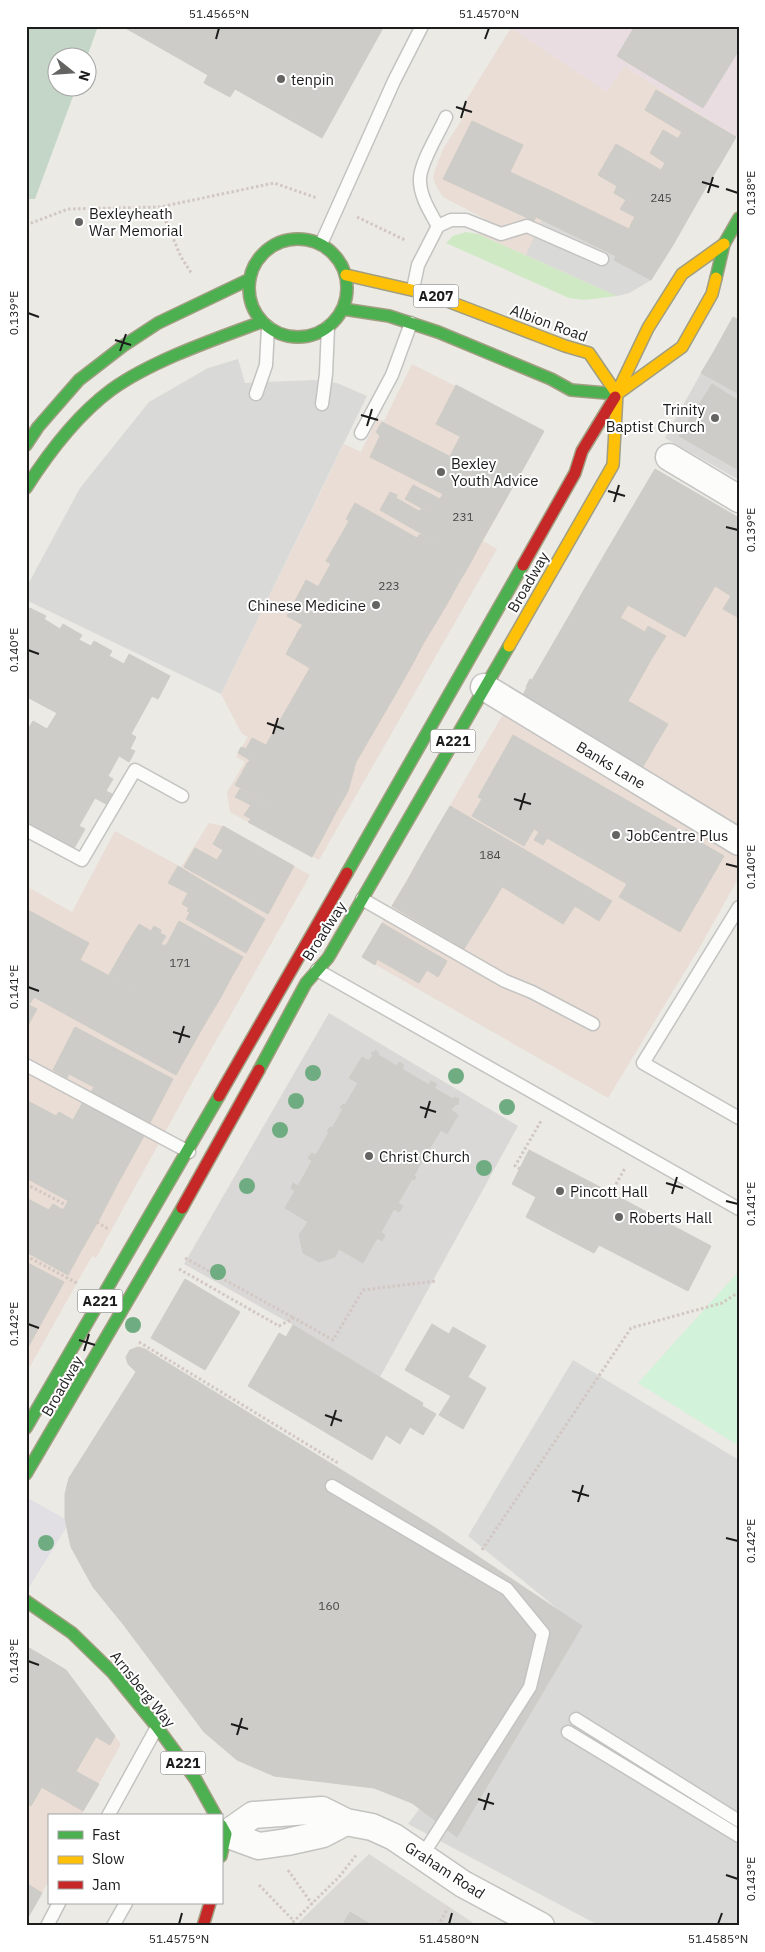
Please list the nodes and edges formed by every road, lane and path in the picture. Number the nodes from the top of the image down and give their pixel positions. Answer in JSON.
{"nodes":[{"id":1,"x":422,"y":26,"type":"edge"},
{"id":2,"x":446,"y":117,"type":"dead end"},
{"id":3,"x":160,"y":207,"type":"junction"},
{"id":4,"x":338,"y":208,"type":"junction"},
{"id":5,"x":739,"y":218,"type":"edge"},
{"id":6,"x":26,"y":225,"type":"edge"},
{"id":7,"x":438,"y":226,"type":"junction"},
{"id":8,"x":321,"y":244,"type":"junction"},
{"id":9,"x":724,"y":244,"type":"junction"},
{"id":10,"x":425,"y":250,"type":"junction"},
{"id":11,"x":602,"y":259,"type":"dead end"},
{"id":12,"x":346,"y":275,"type":"junction"},
{"id":13,"x":250,"y":279,"type":"junction"},
{"id":14,"x":195,"y":280,"type":"dead end"},
{"id":15,"x":413,"y":289,"type":"junction"},
{"id":16,"x":343,"y":309,"type":"junction"},
{"id":17,"x":411,"y":323,"type":"junction"},
{"id":18,"x":264,"y":325,"type":"junction"},
{"id":19,"x":328,"y":327,"type":"junction"},
{"id":20,"x":256,"y":394,"type":"dead end"},
{"id":21,"x":618,"y":394,"type":"junction"},
{"id":22,"x":322,"y":404,"type":"dead end"},
{"id":23,"x":361,"y":433,"type":"dead end"},
{"id":24,"x":26,"y":445,"type":"edge"},
{"id":25,"x":669,"y":457,"type":"dead end"},
{"id":26,"x":26,"y":488,"type":"edge"},
{"id":27,"x":739,"y":498,"type":"edge"},
{"id":28,"x":484,"y":687,"type":"junction"},
{"id":29,"x":182,"y":796,"type":"dead end"},
{"id":30,"x":26,"y":830,"type":"edge"},
{"id":31,"x":739,"y":842,"type":"edge"},
{"id":32,"x":362,"y":899,"type":"junction"},
{"id":33,"x":739,"y":906,"type":"edge"},
{"id":34,"x":317,"y":970,"type":"junction"},
{"id":35,"x":593,"y":1024,"type":"dead end"},
{"id":36,"x":26,"y":1065,"type":"edge"},
{"id":37,"x":551,"y":1103,"type":"junction"},
{"id":38,"x":739,"y":1118,"type":"edge"},
{"id":39,"x":186,"y":1150,"type":"junction"},
{"id":40,"x":208,"y":1163,"type":"junction"},
{"id":41,"x":520,"y":1168,"type":"dead end"},
{"id":42,"x":26,"y":1184,"type":"edge"},
{"id":43,"x":66,"y":1205,"type":"dead end"},
{"id":44,"x":739,"y":1209,"type":"edge"},
{"id":45,"x":158,"y":1250,"type":"junction"},
{"id":46,"x":436,"y":1281,"type":"dead end"},
{"id":47,"x":739,"y":1292,"type":"edge"},
{"id":48,"x":294,"y":1318,"type":"junction"},
{"id":49,"x":114,"y":1326,"type":"junction"},
{"id":50,"x":26,"y":1428,"type":"edge"},
{"id":51,"x":345,"y":1467,"type":"dead end"},
{"id":52,"x":26,"y":1474,"type":"edge"},
{"id":53,"x":332,"y":1486,"type":"dead end"},
{"id":54,"x":482,"y":1550,"type":"dead end"},
{"id":55,"x":26,"y":1601,"type":"edge"},
{"id":56,"x":576,"y":1719,"type":"dead end"},
{"id":57,"x":156,"y":1727,"type":"junction"},
{"id":58,"x":568,"y":1732,"type":"dead end"},
{"id":59,"x":109,"y":1814,"type":"edge"},
{"id":60,"x":212,"y":1814,"type":"edge"},
{"id":61,"x":739,"y":1821,"type":"edge"},
{"id":62,"x":222,"y":1833,"type":"edge"},
{"id":63,"x":739,"y":1836,"type":"edge"},
{"id":64,"x":359,"y":1852,"type":"dead end"},
{"id":65,"x":422,"y":1856,"type":"junction"},
{"id":66,"x":286,"y":1867,"type":"dead end"},
{"id":67,"x":260,"y":1885,"type":"dead end"},
{"id":68,"x":58,"y":1904,"type":"edge"},
{"id":69,"x":125,"y":1904,"type":"edge"},
{"id":70,"x":210,"y":1904,"type":"edge"},
{"id":71,"x":312,"y":1904,"type":"junction"},
{"id":72,"x":294,"y":1921,"type":"junction"},
{"id":73,"x":47,"y":1926,"type":"edge"},
{"id":74,"x":113,"y":1926,"type":"edge"},
{"id":75,"x":203,"y":1926,"type":"edge"},
{"id":76,"x":289,"y":1926,"type":"edge"},
{"id":77,"x":541,"y":1926,"type":"edge"}],
"edges":[{"from":1,"to":4,"type":"lane"},
{"from":2,"to":7,"type":"lane"},
{"from":3,"to":4,"type":"path"},
{"from":3,"to":6,"type":"path"},
{"from":3,"to":14,"type":"path"},
{"from":4,"to":8,"type":"lane"},
{"from":4,"to":10,"type":"path"},
{"from":5,"to":9,"type":"main road","name":"Broadway"},
{"from":7,"to":10,"type":"lane"},
{"from":7,"to":11,"type":"lane"},
{"from":8,"to":12,"type":"main road"},
{"from":8,"to":13,"type":"main road"},
{"from":9,"to":21,"type":"main road","name":"Broadway"},
{"from":9,"to":21,"type":"main road","name":"Broadway"},
{"from":10,"to":15,"type":"lane"},
{"from":12,"to":15,"type":"main road","name":"Albion Road","number":"A207"},
{"from":12,"to":16,"type":"main road"},
{"from":13,"to":18,"type":"main road"},
{"from":13,"to":24,"type":"main road"},
{"from":15,"to":21,"type":"main road","name":"Albion Road","number":"A207"},
{"from":16,"to":17,"type":"main road","number":"A207"},
{"from":16,"to":19,"type":"main road"},
{"from":17,"to":21,"type":"main road","number":"A207"},
{"from":17,"to":23,"type":"lane"},
{"from":18,"to":19,"type":"main road"},
{"from":18,"to":20,"type":"lane"},
{"from":18,"to":26,"type":"main road"},
{"from":19,"to":22,"type":"lane"},
{"from":21,"to":28,"type":"main road","name":"Broadway","number":"A221"},
{"from":21,"to":39,"type":"main road","name":"Broadway","number":"A221"},
{"from":25,"to":27,"type":"street"},
{"from":28,"to":31,"type":"street","name":"Banks Lane"},
{"from":28,"to":32,"type":"main road","name":"Broadway","number":"A221"},
{"from":29,"to":30,"type":"lane"},
{"from":32,"to":34,"type":"main road","name":"Broadway","number":"A221"},
{"from":32,"to":35,"type":"lane"},
{"from":33,"to":38,"type":"lane"},
{"from":34,"to":37,"type":"lane"},
{"from":34,"to":40,"type":"main road","name":"Broadway","number":"A221"},
{"from":36,"to":39,"type":"lane"},
{"from":37,"to":41,"type":"path"},
{"from":37,"to":44,"type":"lane"},
{"from":39,"to":40,"type":"lane"},
{"from":39,"to":50,"type":"main road","name":"Broadway","number":"A221"},
{"from":40,"to":45,"type":"main road","name":"Broadway","number":"A221"},
{"from":42,"to":43,"type":"path"},
{"from":45,"to":48,"type":"path"},
{"from":45,"to":48,"type":"path"},
{"from":45,"to":49,"type":"main road","name":"Broadway","number":"A221"},
{"from":46,"to":48,"type":"path"},
{"from":47,"to":54,"type":"path"},
{"from":49,"to":51,"type":"path"},
{"from":49,"to":52,"type":"main road","name":"Broadway","number":"A221"},
{"from":53,"to":65,"type":"lane"},
{"from":55,"to":57,"type":"main road","name":"Arnsberg Way","number":"A221"},
{"from":56,"to":61,"type":"lane"},
{"from":57,"to":59,"type":"lane"},
{"from":57,"to":60,"type":"main road","name":"Arnsberg Way","number":"A221"},
{"from":58,"to":63,"type":"lane"},
{"from":62,"to":65,"type":"street","name":"Graham Road"},
{"from":64,"to":71,"type":"path"},
{"from":65,"to":77,"type":"street","name":"Graham Road"},
{"from":66,"to":71,"type":"path"},
{"from":67,"to":72,"type":"path"},
{"from":68,"to":73,"type":"lane"},
{"from":69,"to":74,"type":"lane"},
{"from":70,"to":75,"type":"main road"},
{"from":71,"to":72,"type":"path"},
{"from":72,"to":76,"type":"path"}]}
